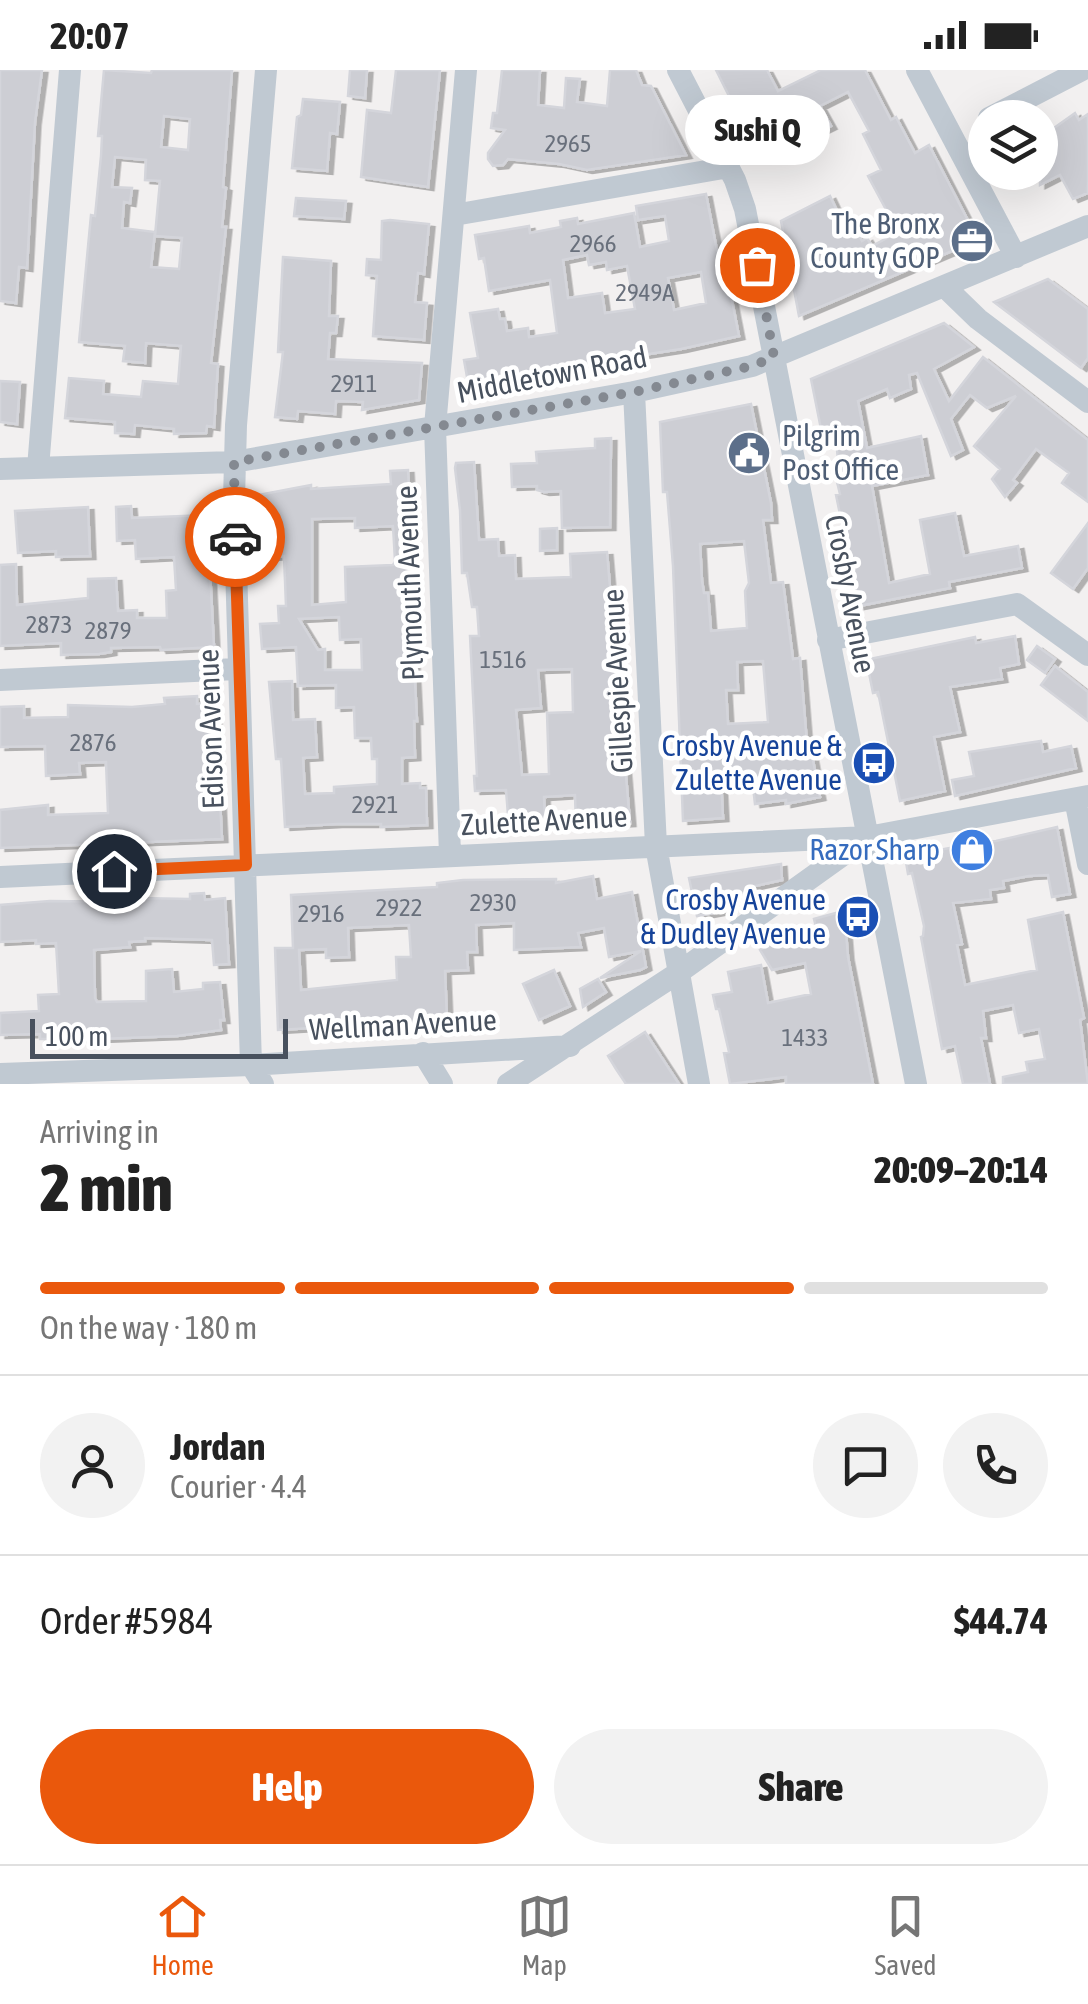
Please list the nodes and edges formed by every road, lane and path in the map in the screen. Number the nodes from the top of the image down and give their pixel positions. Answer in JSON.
{"nodes":[{"id":1,"x":70,"y":70,"type":"edge"},
{"id":2,"x":266,"y":70,"type":"edge"},
{"id":3,"x":466,"y":70,"type":"edge"},
{"id":4,"x":678,"y":70,"type":"edge"},
{"id":5,"x":917,"y":70,"type":"edge"},
{"id":6,"x":1082,"y":70,"type":"edge"},
{"id":7,"x":1023,"y":100,"type":"edge"},
{"id":8,"x":968,"y":128,"type":"edge"},
{"id":9,"x":952,"y":136,"type":"junction"},
{"id":10,"x":729,"y":167,"type":"junction"},
{"id":11,"x":454,"y":215,"type":"junction"},
{"id":12,"x":1088,"y":226,"type":"edge"},
{"id":13,"x":1016,"y":257,"type":"junction"},
{"id":14,"x":945,"y":287,"type":"junction"},
{"id":15,"x":774,"y":357,"type":"junction"},
{"id":16,"x":634,"y":392,"type":"junction"},
{"id":17,"x":1088,"y":402,"type":"edge"},
{"id":18,"x":435,"y":428,"type":"junction"},
{"id":19,"x":234,"y":462,"type":"junction"},
{"id":20,"x":38,"y":468,"type":"junction"},
{"id":21,"x":0,"y":469,"type":"edge"},
{"id":22,"x":828,"y":640,"type":"junction"},
{"id":23,"x":1088,"y":655,"type":"edge"},
{"id":24,"x":237,"y":668,"type":"junction"},
{"id":25,"x":0,"y":680,"type":"edge"},
{"id":26,"x":1082,"y":798,"type":"edge"},
{"id":27,"x":868,"y":837,"type":"junction"},
{"id":28,"x":656,"y":846,"type":"junction"},
{"id":29,"x":450,"y":855,"type":"junction"},
{"id":30,"x":1088,"y":864,"type":"edge"},
{"id":31,"x":246,"y":865,"type":"junction"},
{"id":32,"x":0,"y":877,"type":"edge"},
{"id":33,"x":678,"y":973,"type":"junction"},
{"id":34,"x":570,"y":1046,"type":"junction"},
{"id":35,"x":423,"y":1053,"type":"junction"},
{"id":36,"x":0,"y":1074,"type":"edge"},
{"id":37,"x":257,"y":1074,"type":"edge"},
{"id":38,"x":442,"y":1084,"type":"edge"},
{"id":39,"x":508,"y":1084,"type":"edge"},
{"id":40,"x":700,"y":1084,"type":"edge"},
{"id":41,"x":916,"y":1084,"type":"edge"}],
"edges":[{"from":1,"to":20,"type":"street"},
{"from":2,"to":19,"type":"street","name":"Edison Avenue"},
{"from":3,"to":11,"type":"street","name":"Plymouth Avenue"},
{"from":4,"to":10,"type":"street","name":"Crosby Avenue"},
{"from":5,"to":9,"type":"street"},
{"from":6,"to":7,"type":"street"},
{"from":8,"to":9,"type":"street"},
{"from":9,"to":13,"type":"street"},
{"from":10,"to":11,"type":"street"},
{"from":10,"to":15,"type":"street","name":"Crosby Avenue"},
{"from":11,"to":18,"type":"street","name":"Plymouth Avenue"},
{"from":12,"to":13,"type":"street","name":"Middletown Road"},
{"from":13,"to":14,"type":"street","name":"Middletown Road"},
{"from":14,"to":15,"type":"street","name":"Middletown Road"},
{"from":14,"to":17,"type":"street"},
{"from":15,"to":16,"type":"street","name":"Middletown Road"},
{"from":15,"to":22,"type":"street","name":"Crosby Avenue"},
{"from":16,"to":18,"type":"street","name":"Middletown Road"},
{"from":16,"to":28,"type":"street","name":"Gillespie Avenue"},
{"from":18,"to":19,"type":"street","name":"Middletown Road"},
{"from":18,"to":29,"type":"street","name":"Plymouth Avenue"},
{"from":19,"to":20,"type":"street","name":"Middletown Road"},
{"from":19,"to":24,"type":"street","name":"Edison Avenue"},
{"from":20,"to":21,"type":"street","name":"Middletown Road"},
{"from":22,"to":23,"type":"street"},
{"from":22,"to":27,"type":"street","name":"Crosby Avenue"},
{"from":24,"to":25,"type":"street"},
{"from":24,"to":31,"type":"street","name":"Edison Avenue"},
{"from":26,"to":27,"type":"street","name":"Zulette Avenue"},
{"from":26,"to":30,"type":"street"},
{"from":27,"to":28,"type":"street","name":"Zulette Avenue"},
{"from":27,"to":33,"type":"street"},
{"from":27,"to":41,"type":"street","name":"Crosby Avenue"},
{"from":28,"to":29,"type":"street","name":"Zulette Avenue"},
{"from":28,"to":33,"type":"street","name":"Gillespie Avenue"},
{"from":29,"to":31,"type":"street","name":"Zulette Avenue"},
{"from":31,"to":32,"type":"street","name":"Zulette Avenue"},
{"from":31,"to":37,"type":"street","name":"Edison Avenue"},
{"from":33,"to":34,"type":"street"},
{"from":33,"to":40,"type":"street","name":"Gillespie Avenue"},
{"from":34,"to":35,"type":"street","name":"Wellman Avenue"},
{"from":34,"to":39,"type":"street"},
{"from":35,"to":37,"type":"street","name":"Wellman Avenue"},
{"from":35,"to":38,"type":"street"},
{"from":36,"to":37,"type":"street","name":"Wellman Avenue"}]}
